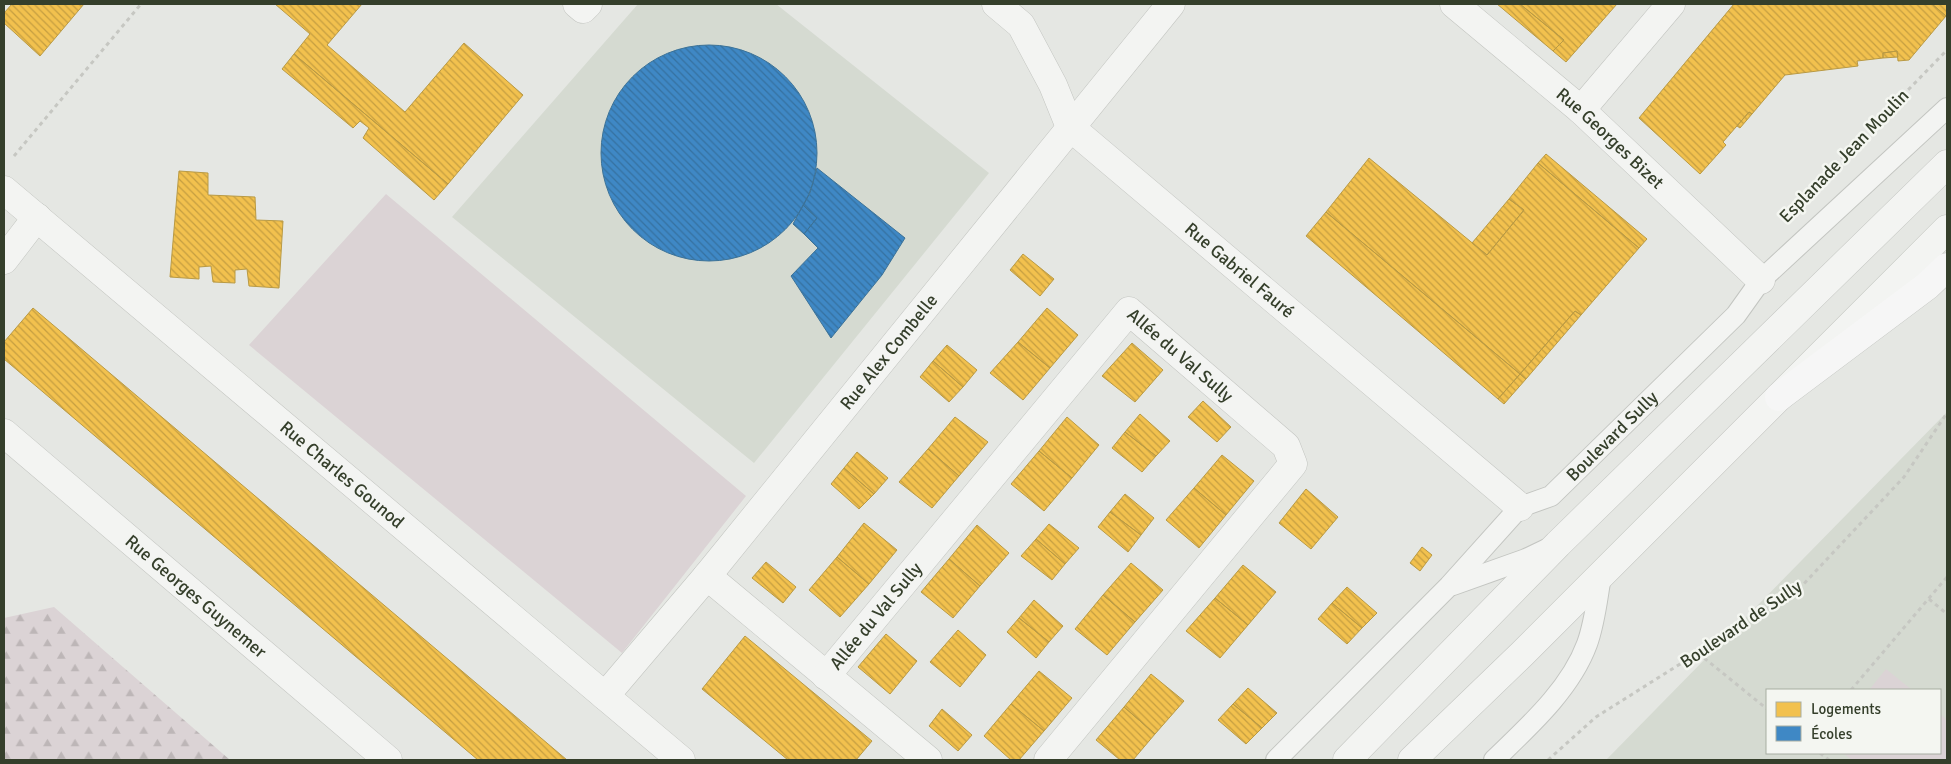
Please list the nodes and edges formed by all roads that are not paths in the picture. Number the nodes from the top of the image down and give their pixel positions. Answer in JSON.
{"nodes":[{"id":1,"x":577,"y":4,"type":"edge"},
{"id":2,"x":588,"y":4,"type":"edge"},
{"id":3,"x":996,"y":4,"type":"edge"},
{"id":4,"x":1171,"y":4,"type":"edge"},
{"id":5,"x":1454,"y":4,"type":"edge"},
{"id":6,"x":1671,"y":4,"type":"edge"},
{"id":7,"x":1947,"y":108,"type":"edge"},
{"id":8,"x":1581,"y":110,"type":"junction"},
{"id":9,"x":1070,"y":127,"type":"junction"},
{"id":10,"x":1947,"y":164,"type":"edge"},
{"id":11,"x":4,"y":190,"type":"edge"},
{"id":12,"x":36,"y":217,"type":"junction"},
{"id":13,"x":1947,"y":229,"type":"edge"},
{"id":14,"x":4,"y":260,"type":"edge"},
{"id":15,"x":1947,"y":266,"type":"edge"},
{"id":16,"x":1761,"y":280,"type":"junction"},
{"id":17,"x":1779,"y":397,"type":"junction"},
{"id":18,"x":4,"y":433,"type":"edge"},
{"id":19,"x":1520,"y":507,"type":"junction"},
{"id":20,"x":1558,"y":544,"type":"junction"},
{"id":21,"x":707,"y":576,"type":"junction"},
{"id":22,"x":1601,"y":576,"type":"junction"},
{"id":23,"x":1449,"y":586,"type":"junction"},
{"id":24,"x":826,"y":676,"type":"junction"},
{"id":25,"x":605,"y":696,"type":"junction"},
{"id":26,"x":672,"y":758,"type":"edge"},
{"id":27,"x":388,"y":760,"type":"edge"},
{"id":28,"x":928,"y":760,"type":"edge"},
{"id":29,"x":1048,"y":760,"type":"edge"},
{"id":30,"x":1276,"y":760,"type":"edge"},
{"id":31,"x":1347,"y":760,"type":"edge"},
{"id":32,"x":1412,"y":760,"type":"edge"},
{"id":33,"x":1494,"y":760,"type":"edge"}],
"edges":[{"from":1,"to":2,"type":"street"},
{"from":3,"to":9,"type":"street","name":"Rue Gabriel Fauré"},
{"from":4,"to":9,"type":"street","name":"Rue Alex Combelle"},
{"from":5,"to":8,"type":"street","name":"Rue Georges Bizet"},
{"from":6,"to":8,"type":"street"},
{"from":7,"to":16,"type":"lane","name":"Boulevard Sully"},
{"from":8,"to":16,"type":"street","name":"Rue Georges Bizet"},
{"from":9,"to":19,"type":"street","name":"Rue Gabriel Fauré"},
{"from":9,"to":21,"type":"street","name":"Rue Alex Combelle"},
{"from":10,"to":20,"type":"street"},
{"from":11,"to":12,"type":"street","name":"Rue Charles Gounod"},
{"from":12,"to":14,"type":"street"},
{"from":12,"to":25,"type":"street","name":"Rue Charles Gounod"},
{"from":13,"to":17,"type":"street"},
{"from":15,"to":17,"type":"main road"},
{"from":16,"to":19,"type":"lane","name":"Boulevard Sully"},
{"from":17,"to":22,"type":"street"},
{"from":18,"to":27,"type":"street","name":"Rue Georges Guynemer"},
{"from":19,"to":23,"type":"lane","name":"Boulevard Sully"},
{"from":20,"to":23,"type":"lane"},
{"from":20,"to":31,"type":"street"},
{"from":21,"to":24,"type":"street","name":"Allée du Val Sully"},
{"from":21,"to":25,"type":"street","name":"Rue Alex Combelle"},
{"from":22,"to":32,"type":"street"},
{"from":22,"to":33,"type":"lane"},
{"from":23,"to":30,"type":"lane","name":"Boulevard Sully"},
{"from":24,"to":28,"type":"street","name":"Allée du Val Sully"},
{"from":24,"to":29,"type":"street","name":"Allée du Val Sully"},
{"from":25,"to":26,"type":"street","name":"Rue Charles Gounod"}]}
